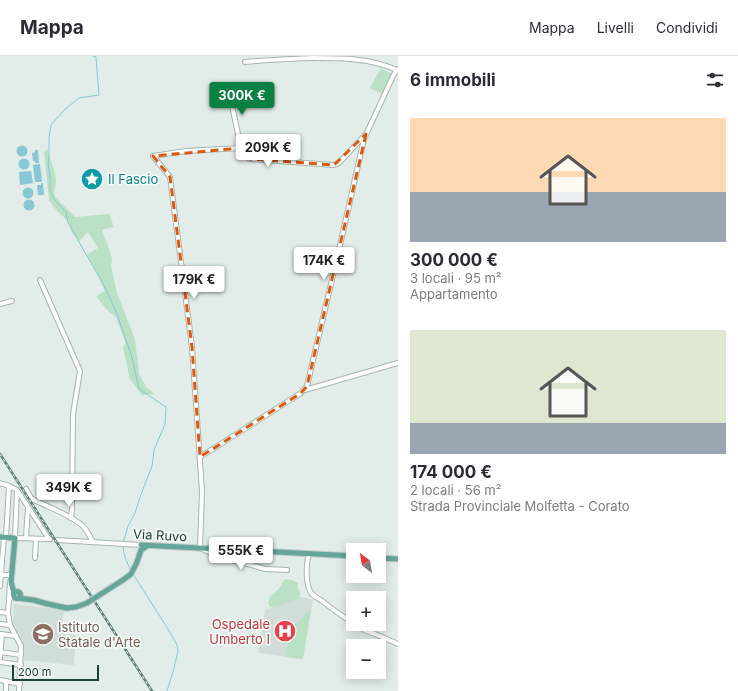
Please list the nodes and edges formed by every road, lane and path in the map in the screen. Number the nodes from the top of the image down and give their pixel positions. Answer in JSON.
{"nodes":[{"id":1,"x":244,"y":62,"type":"dead end"},
{"id":2,"x":398,"y":69,"type":"edge"},
{"id":3,"x":228,"y":87,"type":"dead end"},
{"id":4,"x":366,"y":134,"type":"junction"},
{"id":5,"x":241,"y":148,"type":"junction"},
{"id":6,"x":40,"y":280,"type":"dead end"},
{"id":7,"x":12,"y":301,"type":"dead end"},
{"id":8,"x":0,"y":304,"type":"edge"},
{"id":9,"x":398,"y":363,"type":"edge"},
{"id":10,"x":304,"y":390,"type":"junction"},
{"id":11,"x":200,"y":457,"type":"junction"},
{"id":12,"x":0,"y":484,"type":"edge"},
{"id":13,"x":9,"y":486,"type":"junction"},
{"id":14,"x":26,"y":489,"type":"dead end"},
{"id":15,"x":17,"y":490,"type":"junction"},
{"id":16,"x":28,"y":507,"type":"junction"},
{"id":17,"x":71,"y":518,"type":"junction"},
{"id":18,"x":3,"y":537,"type":"edge"},
{"id":19,"x":15,"y":538,"type":"junction"},
{"id":20,"x":26,"y":538,"type":"junction"},
{"id":21,"x":36,"y":539,"type":"junction"},
{"id":22,"x":57,"y":540,"type":"dead end"},
{"id":23,"x":93,"y":542,"type":"junction"},
{"id":24,"x":141,"y":548,"type":"junction"},
{"id":25,"x":200,"y":548,"type":"junction"},
{"id":26,"x":309,"y":554,"type":"junction"},
{"id":27,"x":346,"y":556,"type":"edge"},
{"id":28,"x":35,"y":558,"type":"dead end"},
{"id":29,"x":386,"y":558,"type":"edge"},
{"id":30,"x":398,"y":559,"type":"edge"},
{"id":31,"x":287,"y":570,"type":"dead end"},
{"id":32,"x":0,"y":575,"type":"edge"},
{"id":33,"x":11,"y":579,"type":"junction"},
{"id":34,"x":0,"y":586,"type":"edge"},
{"id":35,"x":17,"y":595,"type":"junction"},
{"id":36,"x":8,"y":603,"type":"junction"},
{"id":37,"x":0,"y":612,"type":"edge"},
{"id":38,"x":8,"y":613,"type":"junction"},
{"id":39,"x":346,"y":619,"type":"edge"},
{"id":40,"x":0,"y":624,"type":"edge"},
{"id":41,"x":10,"y":625,"type":"junction"},
{"id":42,"x":366,"y":631,"type":"edge"},
{"id":43,"x":1,"y":634,"type":"edge"},
{"id":44,"x":16,"y":636,"type":"junction"},
{"id":45,"x":398,"y":644,"type":"edge"},
{"id":46,"x":0,"y":652,"type":"edge"},
{"id":47,"x":21,"y":655,"type":"junction"},
{"id":48,"x":0,"y":658,"type":"edge"},
{"id":49,"x":0,"y":662,"type":"edge"},
{"id":50,"x":21,"y":665,"type":"junction"},
{"id":51,"x":0,"y":680,"type":"edge"},
{"id":52,"x":6,"y":681,"type":"junction"},
{"id":53,"x":20,"y":684,"type":"junction"},
{"id":54,"x":6,"y":691,"type":"edge"},
{"id":55,"x":19,"y":691,"type":"edge"}],
"edges":[{"from":1,"to":2,"type":"street"},
{"from":2,"to":4,"type":"street"},
{"from":3,"to":5,"type":"street"},
{"from":4,"to":5,"type":"street"},
{"from":4,"to":10,"type":"street"},
{"from":5,"to":11,"type":"street"},
{"from":6,"to":17,"type":"street"},
{"from":7,"to":8,"type":"street"},
{"from":9,"to":10,"type":"street"},
{"from":10,"to":11,"type":"street"},
{"from":11,"to":25,"type":"street"},
{"from":12,"to":13,"type":"street"},
{"from":13,"to":15,"type":"street"},
{"from":13,"to":18,"type":"street"},
{"from":14,"to":17,"type":"street"},
{"from":15,"to":16,"type":"street"},
{"from":15,"to":19,"type":"street"},
{"from":16,"to":20,"type":"street"},
{"from":16,"to":21,"type":"street"},
{"from":17,"to":23,"type":"street"},
{"from":18,"to":19,"type":"main road"},
{"from":18,"to":32,"type":"street"},
{"from":19,"to":20,"type":"street"},
{"from":19,"to":33,"type":"main road"},
{"from":20,"to":21,"type":"street"},
{"from":21,"to":28,"type":"street"},
{"from":22,"to":23,"type":"street","name":"Via Ruvo"},
{"from":23,"to":24,"type":"street","name":"Via Ruvo"},
{"from":24,"to":25,"type":"main road","name":"Via Ruvo"},
{"from":24,"to":35,"type":"main road","bridge":true},
{"from":25,"to":26,"type":"main road","name":"Via Ruvo"},
{"from":25,"to":31,"type":"street"},
{"from":26,"to":27,"type":"main road","name":"Via Ruvo"},
{"from":26,"to":39,"type":"street"},
{"from":29,"to":30,"type":"main road"},
{"from":32,"to":33,"type":"street"},
{"from":32,"to":34,"type":"street"},
{"from":33,"to":35,"type":"main road"},
{"from":33,"to":36,"type":"street"},
{"from":35,"to":36,"type":"street"},
{"from":36,"to":38,"type":"street"},
{"from":37,"to":38,"type":"street"},
{"from":38,"to":41,"type":"street"},
{"from":40,"to":41,"type":"street"},
{"from":41,"to":44,"type":"street"},
{"from":42,"to":45,"type":"street"},
{"from":43,"to":44,"type":"street"},
{"from":43,"to":46,"type":"street"},
{"from":44,"to":47,"type":"street"},
{"from":46,"to":47,"type":"street"},
{"from":46,"to":48,"type":"street"},
{"from":47,"to":50,"type":"street"},
{"from":49,"to":50,"type":"street"},
{"from":50,"to":53,"type":"street"},
{"from":51,"to":52,"type":"street"},
{"from":52,"to":53,"type":"street"},
{"from":52,"to":54,"type":"street"},
{"from":53,"to":55,"type":"street"}]}
